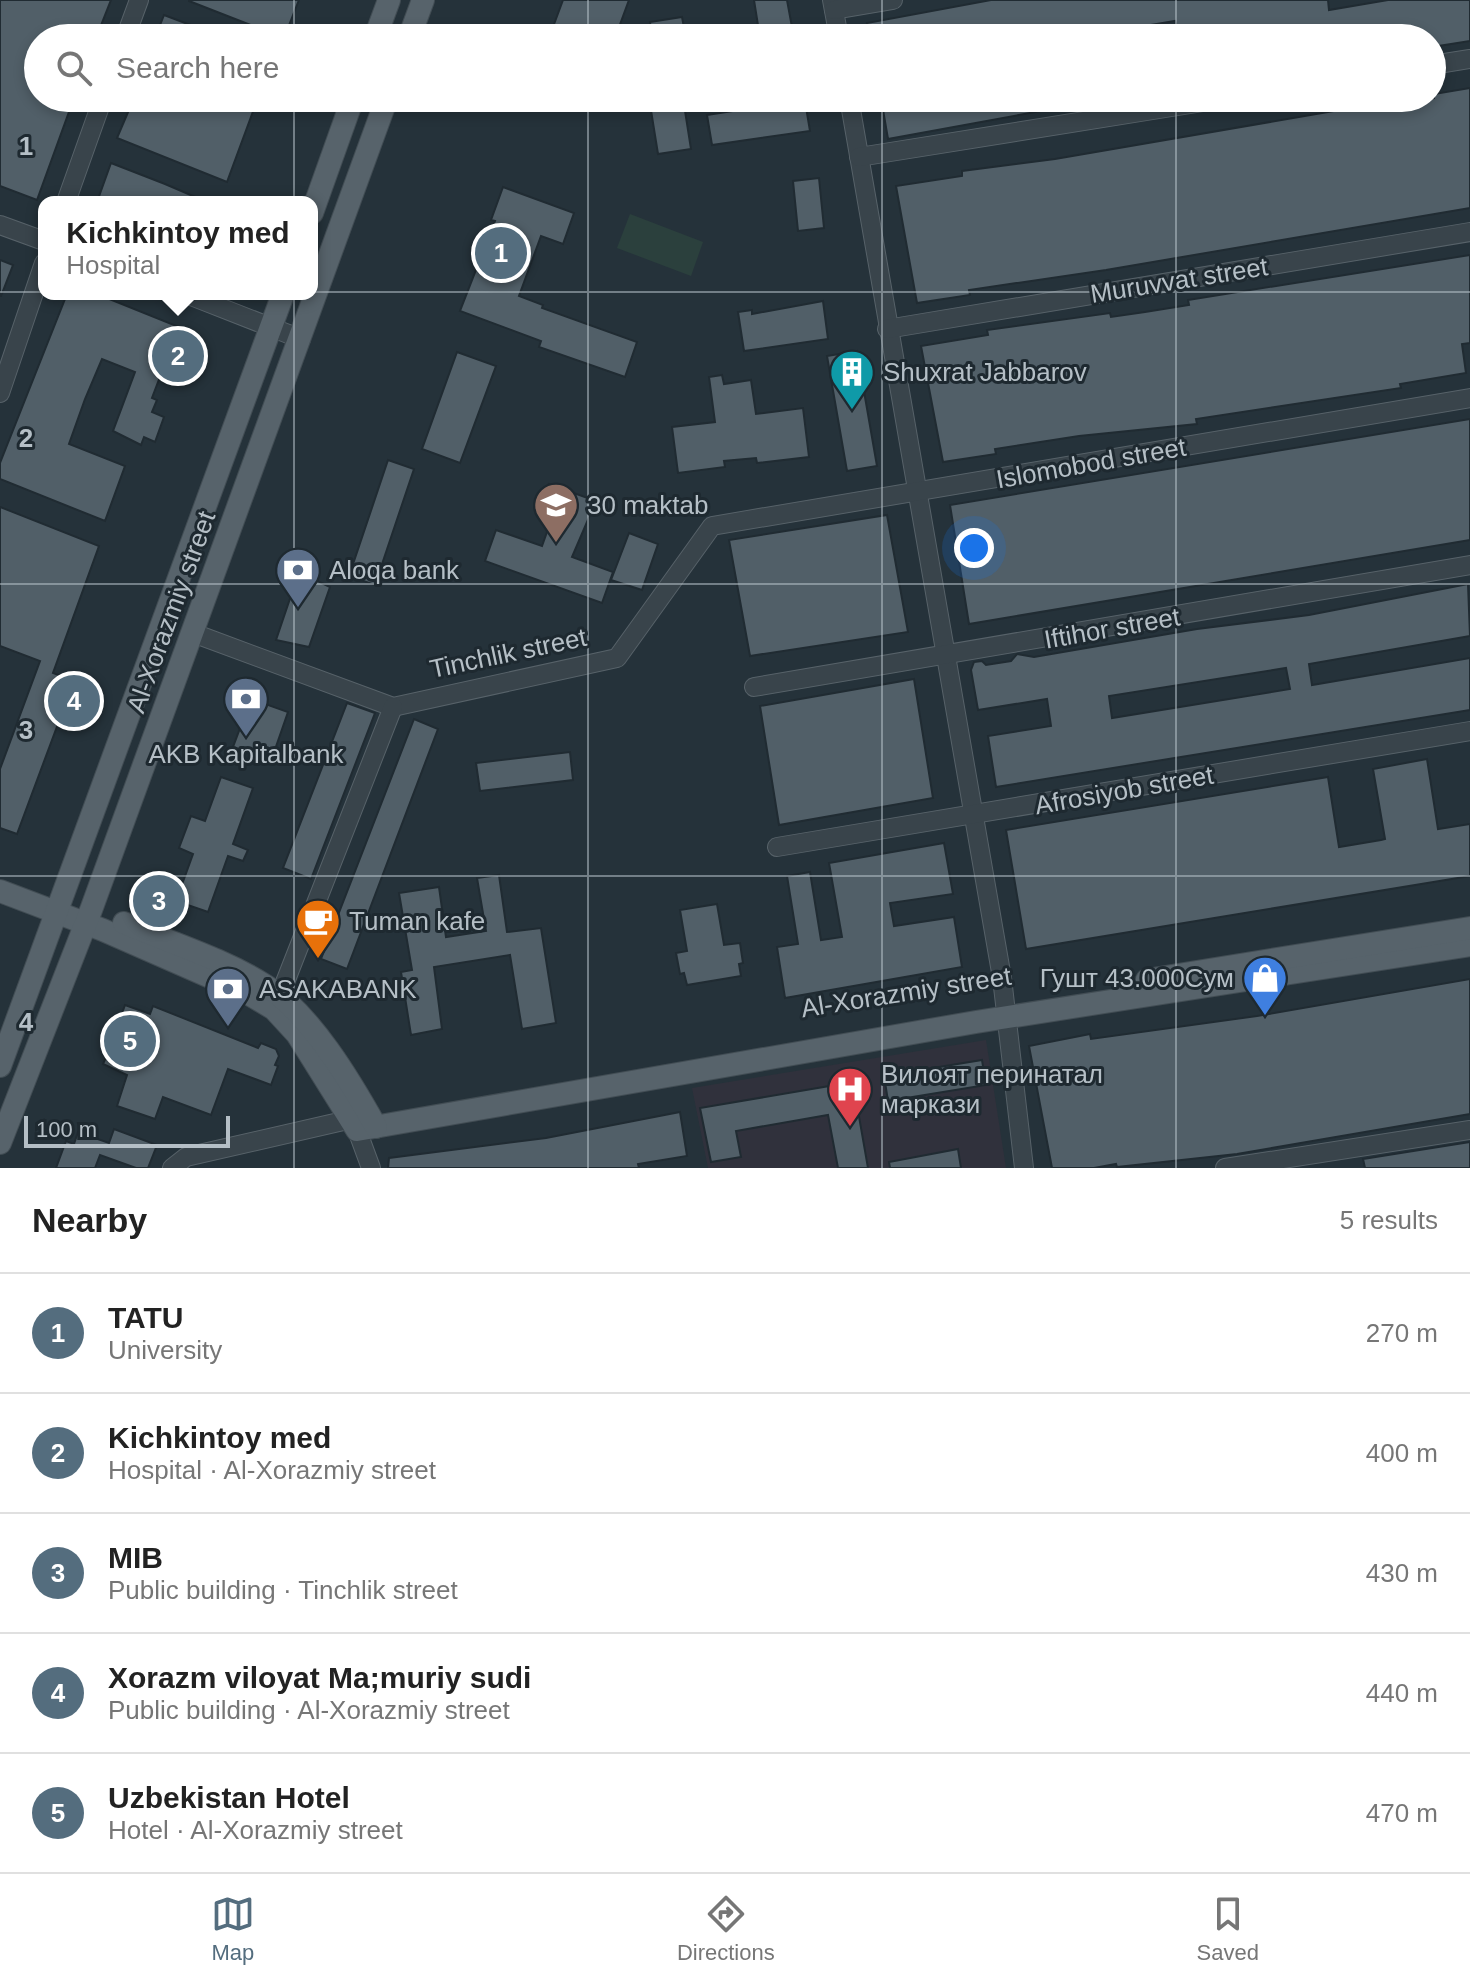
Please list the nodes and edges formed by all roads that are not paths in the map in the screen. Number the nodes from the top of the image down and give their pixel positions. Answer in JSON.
{"nodes":[{"id":1,"x":139,"y":0,"type":"edge"},
{"id":2,"x":389,"y":0,"type":"edge"},
{"id":3,"x":423,"y":0,"type":"edge"},
{"id":4,"x":893,"y":0,"type":"edge"},
{"id":5,"x":833,"y":5,"type":"edge"},
{"id":6,"x":130,"y":24,"type":"edge"},
{"id":7,"x":380,"y":24,"type":"edge"},
{"id":8,"x":414,"y":24,"type":"edge"},
{"id":9,"x":1470,"y":59,"type":"edge"},
{"id":10,"x":1446,"y":63,"type":"edge"},
{"id":11,"x":98,"y":112,"type":"edge"},
{"id":12,"x":348,"y":112,"type":"edge"},
{"id":13,"x":382,"y":112,"type":"edge"},
{"id":14,"x":851,"y":112,"type":"edge"},
{"id":15,"x":1140,"y":112,"type":"edge"},
{"id":16,"x":859,"y":157,"type":"junction"},
{"id":17,"x":68,"y":196,"type":"edge"},
{"id":18,"x":318,"y":196,"type":"edge"},
{"id":19,"x":0,"y":225,"type":"edge"},
{"id":20,"x":1470,"y":232,"type":"edge"},
{"id":21,"x":38,"y":239,"type":"edge"},
{"id":22,"x":38,"y":281,"type":"edge"},
{"id":23,"x":318,"y":291,"type":"edge"},
{"id":24,"x":203,"y":300,"type":"edge"},
{"id":25,"x":281,"y":300,"type":"edge"},
{"id":26,"x":315,"y":300,"type":"edge"},
{"id":27,"x":272,"y":325,"type":"junction"},
{"id":28,"x":887,"y":329,"type":"junction"},
{"id":29,"x":301,"y":339,"type":"junction"},
{"id":30,"x":0,"y":393,"type":"edge"},
{"id":31,"x":1470,"y":398,"type":"edge"},
{"id":32,"x":919,"y":493,"type":"junction"},
{"id":33,"x":712,"y":526,"type":"joint"},
{"id":34,"x":1470,"y":565,"type":"edge"},
{"id":35,"x":193,"y":633,"type":"junction"},
{"id":36,"x":947,"y":657,"type":"junction"},
{"id":37,"x":754,"y":687,"type":"dead end"},
{"id":38,"x":393,"y":707,"type":"junction"},
{"id":39,"x":1470,"y":731,"type":"edge"},
{"id":40,"x":973,"y":816,"type":"junction"},
{"id":41,"x":777,"y":847,"type":"dead end"},
{"id":42,"x":0,"y":875,"type":"edge"},
{"id":43,"x":0,"y":891,"type":"edge"},
{"id":44,"x":58,"y":905,"type":"junction"},
{"id":45,"x":89,"y":917,"type":"junction"},
{"id":46,"x":1470,"y":928,"type":"edge"},
{"id":47,"x":1470,"y":945,"type":"edge"},
{"id":48,"x":280,"y":995,"type":"junction"},
{"id":49,"x":1005,"y":1010,"type":"junction"},
{"id":50,"x":0,"y":1066,"type":"edge"},
{"id":51,"x":364,"y":1123,"type":"junction"},
{"id":52,"x":1470,"y":1130,"type":"edge"},
{"id":53,"x":0,"y":1143,"type":"edge"},
{"id":54,"x":172,"y":1168,"type":"edge"},
{"id":55,"x":371,"y":1168,"type":"edge"},
{"id":56,"x":1024,"y":1168,"type":"edge"},
{"id":57,"x":1225,"y":1168,"type":"edge"}],
"edges":[{"from":1,"to":6,"type":"street"},
{"from":2,"to":7,"type":"main road"},
{"from":3,"to":8,"type":"main road"},
{"from":4,"to":5,"type":"street"},
{"from":9,"to":10,"type":"street"},
{"from":11,"to":17,"type":"street"},
{"from":12,"to":18,"type":"main road"},
{"from":13,"to":23,"type":"main road","name":"Al-Xorazmiy street"},
{"from":14,"to":16,"type":"street"},
{"from":15,"to":16,"type":"street"},
{"from":16,"to":28,"type":"street"},
{"from":19,"to":21,"type":"street"},
{"from":20,"to":28,"type":"street","name":"Muruvvat street"},
{"from":22,"to":30,"type":"street"},
{"from":24,"to":27,"type":"street"},
{"from":25,"to":27,"type":"main road","name":"Al-Xorazmiy street"},
{"from":26,"to":29,"type":"main road","name":"Al-Xorazmiy street"},
{"from":27,"to":29,"type":"street"},
{"from":27,"to":44,"type":"main road","name":"Al-Xorazmiy street"},
{"from":28,"to":32,"type":"street"},
{"from":29,"to":35,"type":"main road","name":"Al-Xorazmiy street"},
{"from":31,"to":32,"type":"street","name":"Islomobod street"},
{"from":32,"to":33,"type":"street","name":"Islomobod street"},
{"from":32,"to":36,"type":"street"},
{"from":33,"to":38,"type":"street","name":"Tinchlik street"},
{"from":34,"to":36,"type":"street","name":"Iftihor street"},
{"from":35,"to":38,"type":"street"},
{"from":35,"to":45,"type":"main road","name":"Al-Xorazmiy street"},
{"from":36,"to":37,"type":"street","name":"Iftihor street"},
{"from":36,"to":40,"type":"street"},
{"from":38,"to":48,"type":"street"},
{"from":39,"to":40,"type":"street","name":"Afrosiyob street"},
{"from":40,"to":41,"type":"street","name":"Afrosiyob street"},
{"from":40,"to":49,"type":"street"},
{"from":42,"to":44,"type":"main road"},
{"from":43,"to":44,"type":"main road"},
{"from":44,"to":45,"type":"main road"},
{"from":44,"to":50,"type":"main road","name":"Al-Xorazmiy street"},
{"from":45,"to":48,"type":"main road"},
{"from":45,"to":51,"type":"main road"},
{"from":45,"to":53,"type":"main road","name":"Al-Xorazmiy street"},
{"from":46,"to":49,"type":"main road","name":"Al-Xorazmiy street"},
{"from":47,"to":49,"type":"main road","name":"Al-Xorazmiy street"},
{"from":48,"to":51,"type":"main road"},
{"from":49,"to":51,"type":"main road","name":"Al-Xorazmiy street"},
{"from":49,"to":56,"type":"street"},
{"from":51,"to":54,"type":"street"},
{"from":51,"to":55,"type":"street"},
{"from":52,"to":57,"type":"street"}]}
